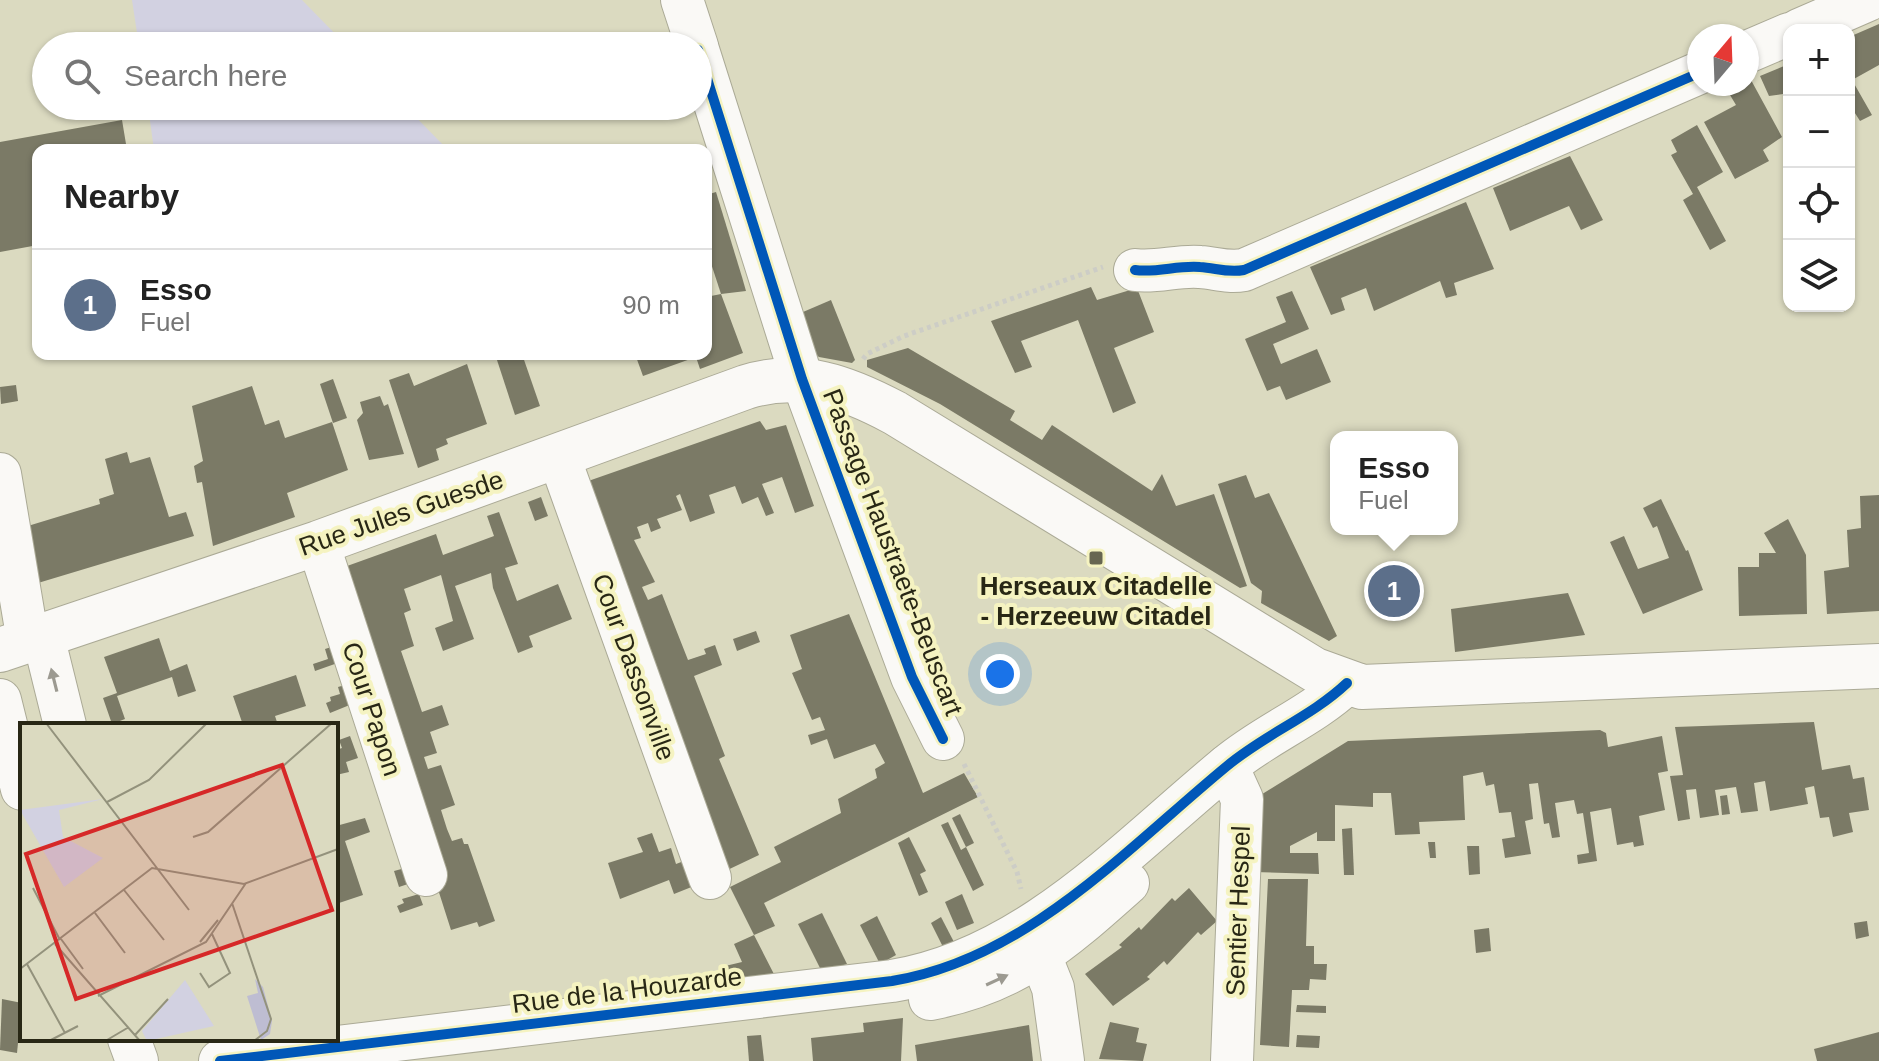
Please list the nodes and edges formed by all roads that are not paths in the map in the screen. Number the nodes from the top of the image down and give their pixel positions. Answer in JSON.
{"nodes":[{"id":1,"x":682,"y":0,"type":"edge"},
{"id":2,"x":1868,"y":0,"type":"edge"},
{"id":3,"x":1813,"y":24,"type":"edge"},
{"id":4,"x":692,"y":32,"type":"edge"},
{"id":5,"x":1783,"y":37,"type":"edge"},
{"id":6,"x":1759,"y":47,"type":"edge"},
{"id":7,"x":1687,"y":78,"type":"edge"},
{"id":8,"x":712,"y":95,"type":"edge"},
{"id":9,"x":1135,"y":270,"type":"road end"},
{"id":10,"x":802,"y":379,"type":"junction"},
{"id":11,"x":559,"y":457,"type":"junction"},
{"id":12,"x":0,"y":474,"type":"edge"},
{"id":13,"x":318,"y":543,"type":"junction"},
{"id":14,"x":24,"y":642,"type":"edge"},
{"id":15,"x":1879,"y":666,"type":"edge"},
{"id":16,"x":1362,"y":686,"type":"junction"},
{"id":17,"x":0,"y":700,"type":"edge"},
{"id":18,"x":64,"y":723,"type":"edge"},
{"id":19,"x":943,"y":739,"type":"road end"},
{"id":20,"x":1233,"y":776,"type":"junction"},
{"id":21,"x":20,"y":781,"type":"edge"},
{"id":22,"x":426,"y":875,"type":"dead end"},
{"id":23,"x":710,"y":878,"type":"dead end"},
{"id":24,"x":1035,"y":941,"type":"junction"},
{"id":25,"x":130,"y":1041,"type":"edge"},
{"id":26,"x":149,"y":1041,"type":"edge"},
{"id":27,"x":137,"y":1061,"type":"edge"},
{"id":28,"x":153,"y":1061,"type":"edge"},
{"id":29,"x":220,"y":1061,"type":"edge"},
{"id":30,"x":422,"y":1061,"type":"edge"},
{"id":31,"x":1063,"y":1061,"type":"edge"},
{"id":32,"x":1232,"y":1061,"type":"edge"}],
"edges":[{"from":1,"to":4,"type":"street","name":"Passage Haustraete-Beuscart"},
{"from":2,"to":3,"type":"street"},
{"from":5,"to":6,"type":"street"},
{"from":7,"to":9,"type":"street"},
{"from":8,"to":10,"type":"street","name":"Passage Haustraete-Beuscart"},
{"from":10,"to":11,"type":"main road","name":"Rue Jules Guesde"},
{"from":10,"to":16,"type":"main road","name":"Rue Jules Guesde"},
{"from":10,"to":19,"type":"street","name":"Passage Haustraete-Beuscart"},
{"from":11,"to":13,"type":"main road","name":"Rue Jules Guesde"},
{"from":11,"to":23,"type":"street","name":"Cour Dassonville"},
{"from":12,"to":14,"type":"street"},
{"from":13,"to":14,"type":"main road","name":"Rue Jules Guesde"},
{"from":13,"to":22,"type":"street","name":"Cour Papon"},
{"from":18,"to":14,"type":"street","one_way":true},
{"from":15,"to":16,"type":"main road"},
{"from":16,"to":20,"type":"street"},
{"from":17,"to":21,"type":"street"},
{"from":20,"to":24,"type":"street"},
{"from":20,"to":32,"type":"street","name":"Sentier Hespel"},
{"from":24,"to":29,"type":"street","name":"Rue de la Houzarde"},
{"from":30,"to":24,"type":"street","name":"Rue de la Houzarde","one_way":true},
{"from":24,"to":31,"type":"street"},
{"from":25,"to":27,"type":"street"},
{"from":26,"to":28,"type":"street"}]}
